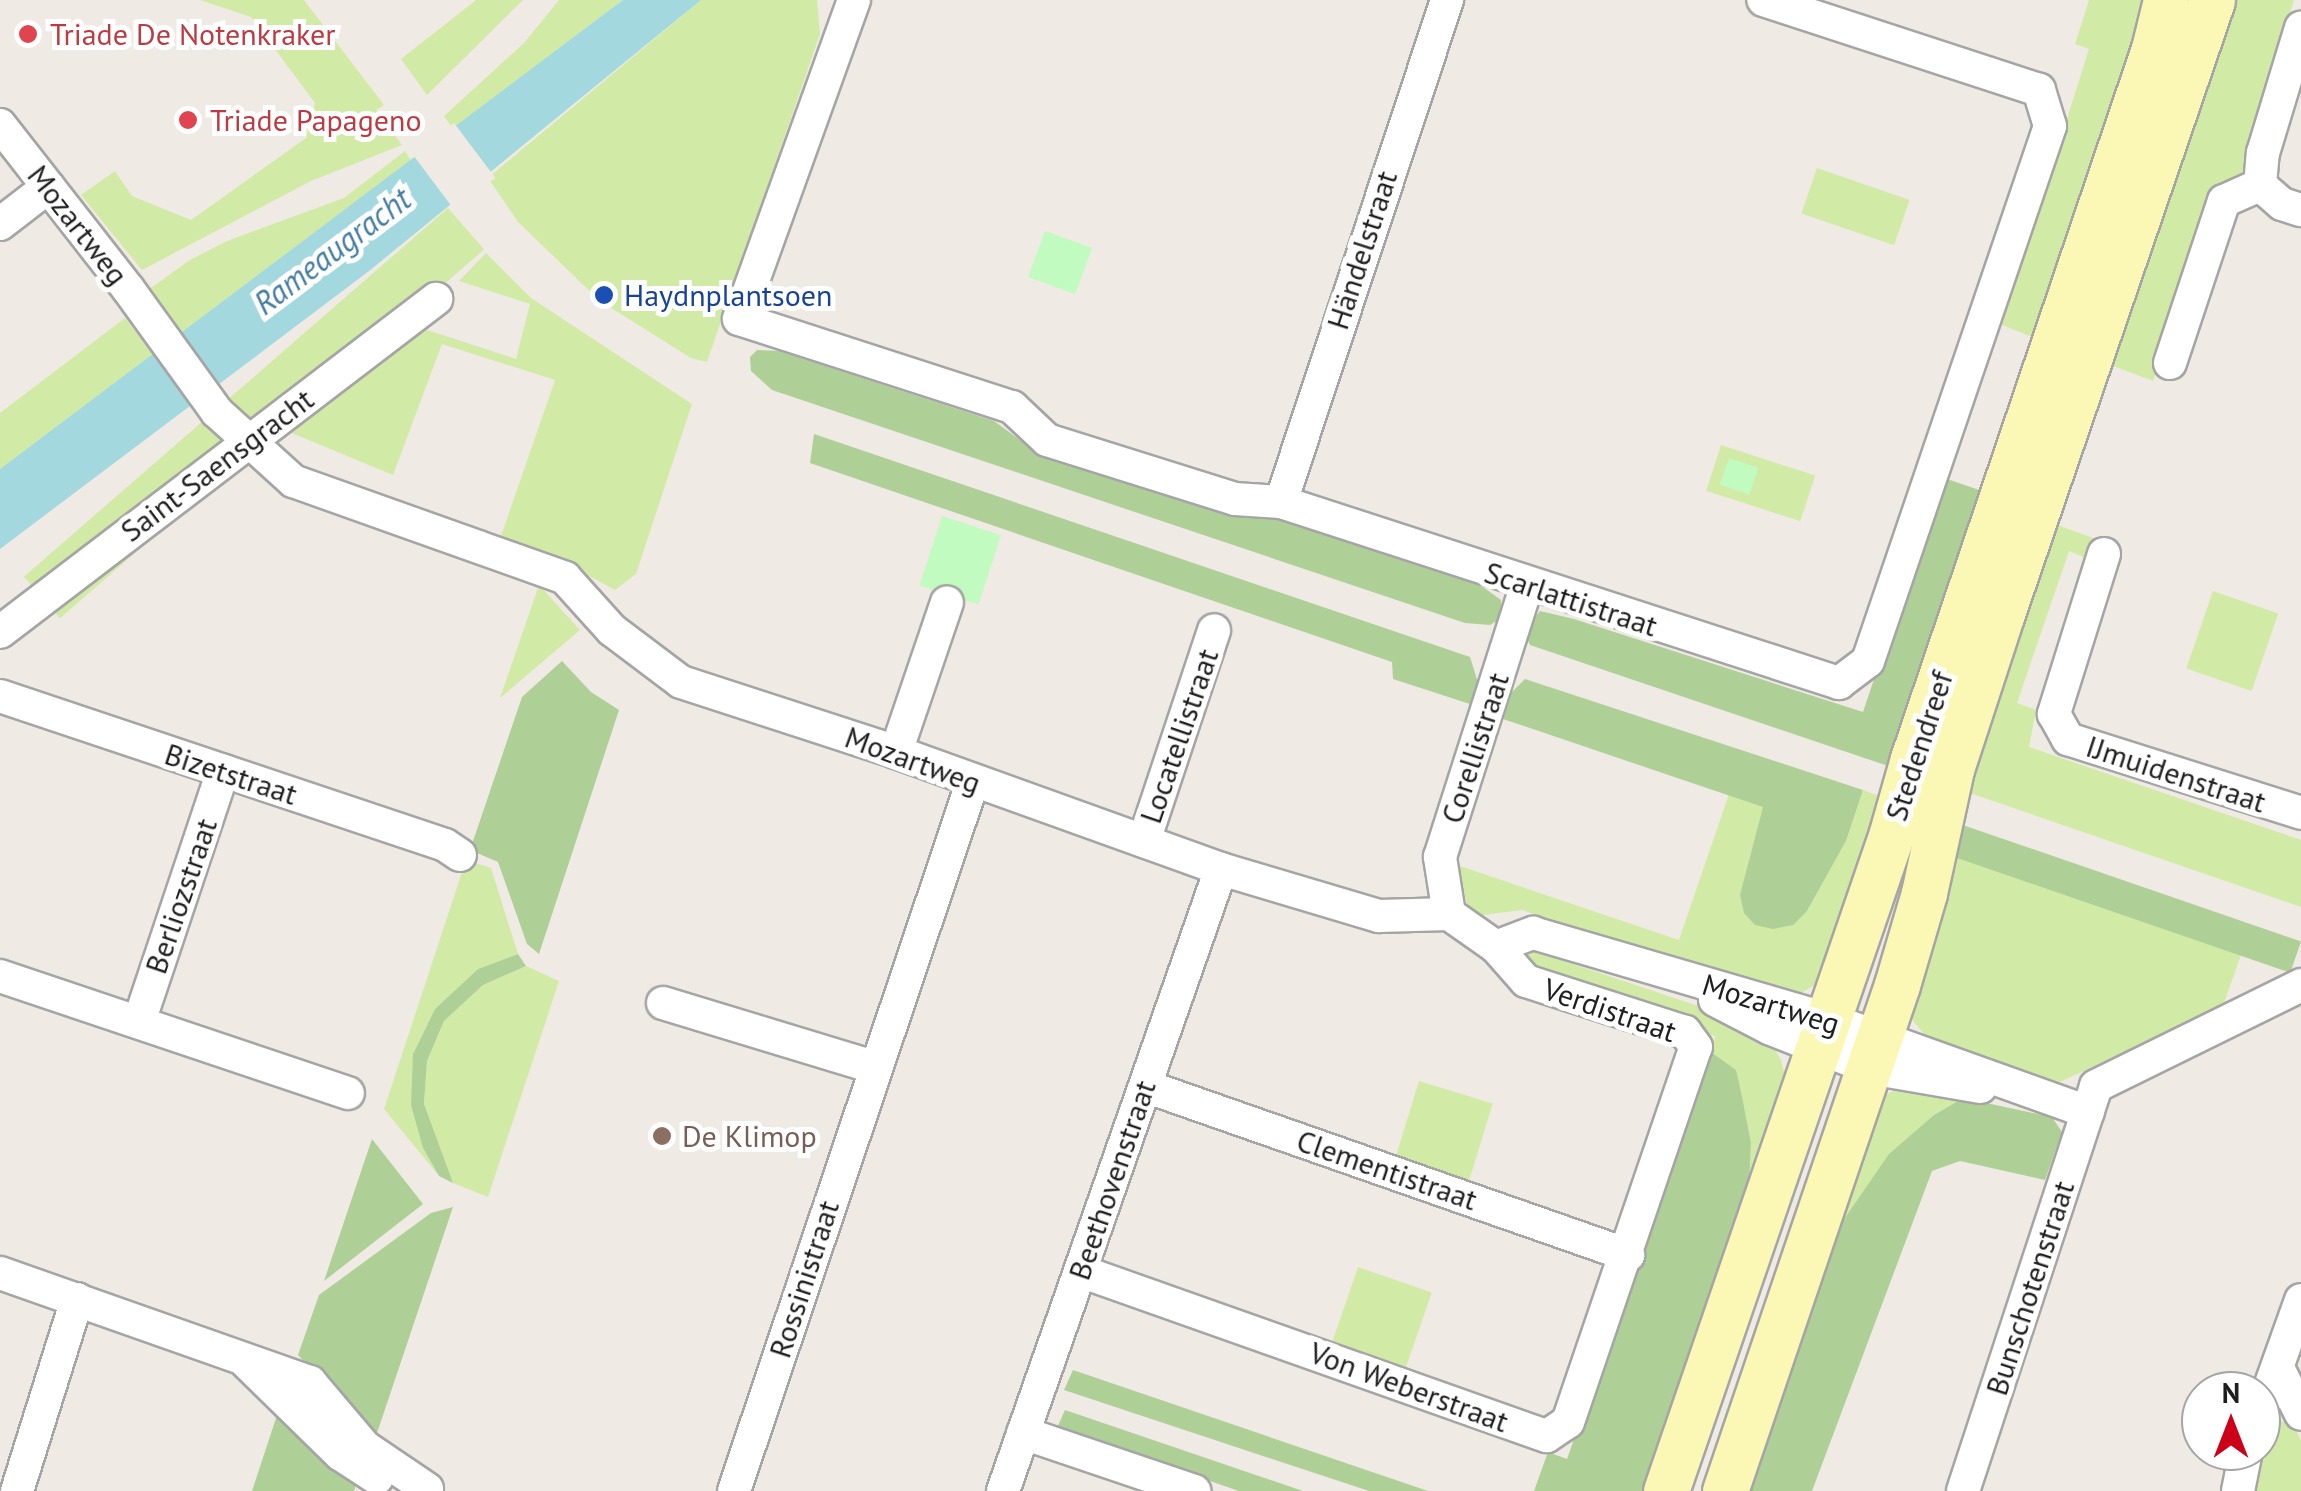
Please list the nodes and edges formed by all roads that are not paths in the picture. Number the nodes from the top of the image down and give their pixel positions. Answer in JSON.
{"nodes":[{"id":1,"x":854,"y":0,"type":"edge"},
{"id":2,"x":1446,"y":0,"type":"edge"},
{"id":3,"x":1763,"y":0,"type":"edge"},
{"id":4,"x":2166,"y":0,"type":"edge"},
{"id":5,"x":2212,"y":0,"type":"edge"},
{"id":6,"x":2301,"y":28,"type":"edge"},
{"id":7,"x":0,"y":124,"type":"edge"},
{"id":8,"x":2260,"y":185,"type":"junction"},
{"id":9,"x":48,"y":187,"type":"junction"},
{"id":10,"x":2301,"y":210,"type":"edge"},
{"id":11,"x":0,"y":224,"type":"edge"},
{"id":12,"x":436,"y":299,"type":"dead end"},
{"id":13,"x":2170,"y":362,"type":"dead end"},
{"id":14,"x":247,"y":441,"type":"junction"},
{"id":15,"x":1281,"y":502,"type":"junction"},
{"id":16,"x":2104,"y":554,"type":"dead end"},
{"id":17,"x":1527,"y":585,"type":"junction"},
{"id":18,"x":947,"y":602,"type":"dead end"},
{"id":19,"x":1214,"y":630,"type":"dead end"},
{"id":20,"x":0,"y":632,"type":"edge"},
{"id":21,"x":0,"y":696,"type":"edge"},
{"id":22,"x":896,"y":752,"type":"junction"},
{"id":23,"x":223,"y":771,"type":"junction"},
{"id":24,"x":973,"y":781,"type":"junction"},
{"id":25,"x":2301,"y":813,"type":"edge"},
{"id":26,"x":1144,"y":841,"type":"junction"},
{"id":27,"x":460,"y":855,"type":"dead end"},
{"id":28,"x":1221,"y":869,"type":"junction"},
{"id":29,"x":1449,"y":914,"type":"junction"},
{"id":30,"x":1496,"y":947,"type":"junction"},
{"id":31,"x":0,"y":976,"type":"edge"},
{"id":32,"x":2301,"y":986,"type":"edge"},
{"id":33,"x":663,"y":1003,"type":"dead end"},
{"id":34,"x":139,"y":1022,"type":"junction"},
{"id":35,"x":1823,"y":1034,"type":"junction"},
{"id":36,"x":1874,"y":1053,"type":"junction"},
{"id":37,"x":874,"y":1067,"type":"junction"},
{"id":38,"x":1145,"y":1086,"type":"junction"},
{"id":39,"x":348,"y":1093,"type":"dead end"},
{"id":40,"x":2092,"y":1099,"type":"junction"},
{"id":41,"x":1628,"y":1254,"type":"junction"},
{"id":42,"x":1080,"y":1271,"type":"junction"},
{"id":43,"x":0,"y":1273,"type":"edge"},
{"id":44,"x":77,"y":1299,"type":"junction"},
{"id":45,"x":2301,"y":1300,"type":"edge"},
{"id":46,"x":2278,"y":1368,"type":"junction"},
{"id":47,"x":2277,"y":1371,"type":"edge"},
{"id":48,"x":2301,"y":1414,"type":"edge"},
{"id":49,"x":1022,"y":1433,"type":"junction"},
{"id":50,"x":430,"y":1490,"type":"edge"},
{"id":51,"x":17,"y":1491,"type":"edge"},
{"id":52,"x":734,"y":1491,"type":"edge"},
{"id":53,"x":1003,"y":1491,"type":"edge"},
{"id":54,"x":1194,"y":1491,"type":"edge"},
{"id":55,"x":1666,"y":1491,"type":"edge"},
{"id":56,"x":1724,"y":1491,"type":"edge"},
{"id":57,"x":1963,"y":1491,"type":"edge"}],
"edges":[{"from":1,"to":15,"type":"street","name":"Scarlattistraat"},
{"from":2,"to":15,"type":"street","name":"Händelstraat"},
{"from":3,"to":17,"type":"street","name":"Scarlattistraat"},
{"from":4,"to":35,"type":"main road","name":"Stedendreef"},
{"from":5,"to":36,"type":"main road","name":"Stedendreef"},
{"from":6,"to":8,"type":"street"},
{"from":7,"to":9,"type":"street","name":"Mozartweg"},
{"from":8,"to":10,"type":"street"},
{"from":8,"to":13,"type":"street"},
{"from":9,"to":11,"type":"street"},
{"from":9,"to":14,"type":"street","name":"Mozartweg"},
{"from":12,"to":14,"type":"street","name":"Saint-Saensgracht"},
{"from":14,"to":20,"type":"street","name":"Saint-Saensgracht"},
{"from":14,"to":22,"type":"street","name":"Mozartweg"},
{"from":15,"to":17,"type":"street","name":"Scarlattistraat"},
{"from":16,"to":25,"type":"street","name":"IJmuidenstraat"},
{"from":17,"to":29,"type":"street","name":"Corellistraat"},
{"from":18,"to":22,"type":"street"},
{"from":19,"to":26,"type":"street","name":"Locatellistraat"},
{"from":21,"to":23,"type":"street","name":"Bizetstraat"},
{"from":22,"to":24,"type":"street","name":"Mozartweg"},
{"from":23,"to":27,"type":"street","name":"Bizetstraat"},
{"from":23,"to":34,"type":"street","name":"Berliozstraat"},
{"from":24,"to":26,"type":"street","name":"Mozartweg"},
{"from":24,"to":37,"type":"street","name":"Rossinistraat"},
{"from":26,"to":28,"type":"street","name":"Mozartweg"},
{"from":28,"to":29,"type":"street","name":"Mozartweg"},
{"from":28,"to":38,"type":"street","name":"Beethovenstraat"},
{"from":29,"to":30,"type":"street"},
{"from":30,"to":35,"type":"street","name":"Mozartweg"},
{"from":30,"to":41,"type":"street","name":"Verdistraat"},
{"from":31,"to":34,"type":"street"},
{"from":32,"to":40,"type":"street"},
{"from":33,"to":37,"type":"street"},
{"from":34,"to":39,"type":"street"},
{"from":35,"to":36,"type":"street","name":"Mozartweg"},
{"from":35,"to":55,"type":"main road","name":"Stedendreef"},
{"from":36,"to":40,"type":"street","name":"Mozartweg"},
{"from":36,"to":56,"type":"main road","name":"Stedendreef"},
{"from":37,"to":52,"type":"street","name":"Rossinistraat"},
{"from":38,"to":41,"type":"street","name":"Clementistraat"},
{"from":38,"to":42,"type":"street","name":"Beethovenstraat"},
{"from":40,"to":57,"type":"street","name":"Bunschotenstraat"},
{"from":41,"to":42,"type":"street","name":"Von Weberstraat"},
{"from":42,"to":49,"type":"street","name":"Beethovenstraat"},
{"from":43,"to":44,"type":"street"},
{"from":44,"to":50,"type":"street"},
{"from":44,"to":51,"type":"street"},
{"from":45,"to":46,"type":"street"},
{"from":46,"to":47,"type":"street"},
{"from":46,"to":48,"type":"street"},
{"from":49,"to":53,"type":"street","name":"Beethovenstraat"},
{"from":49,"to":54,"type":"street"}]}
